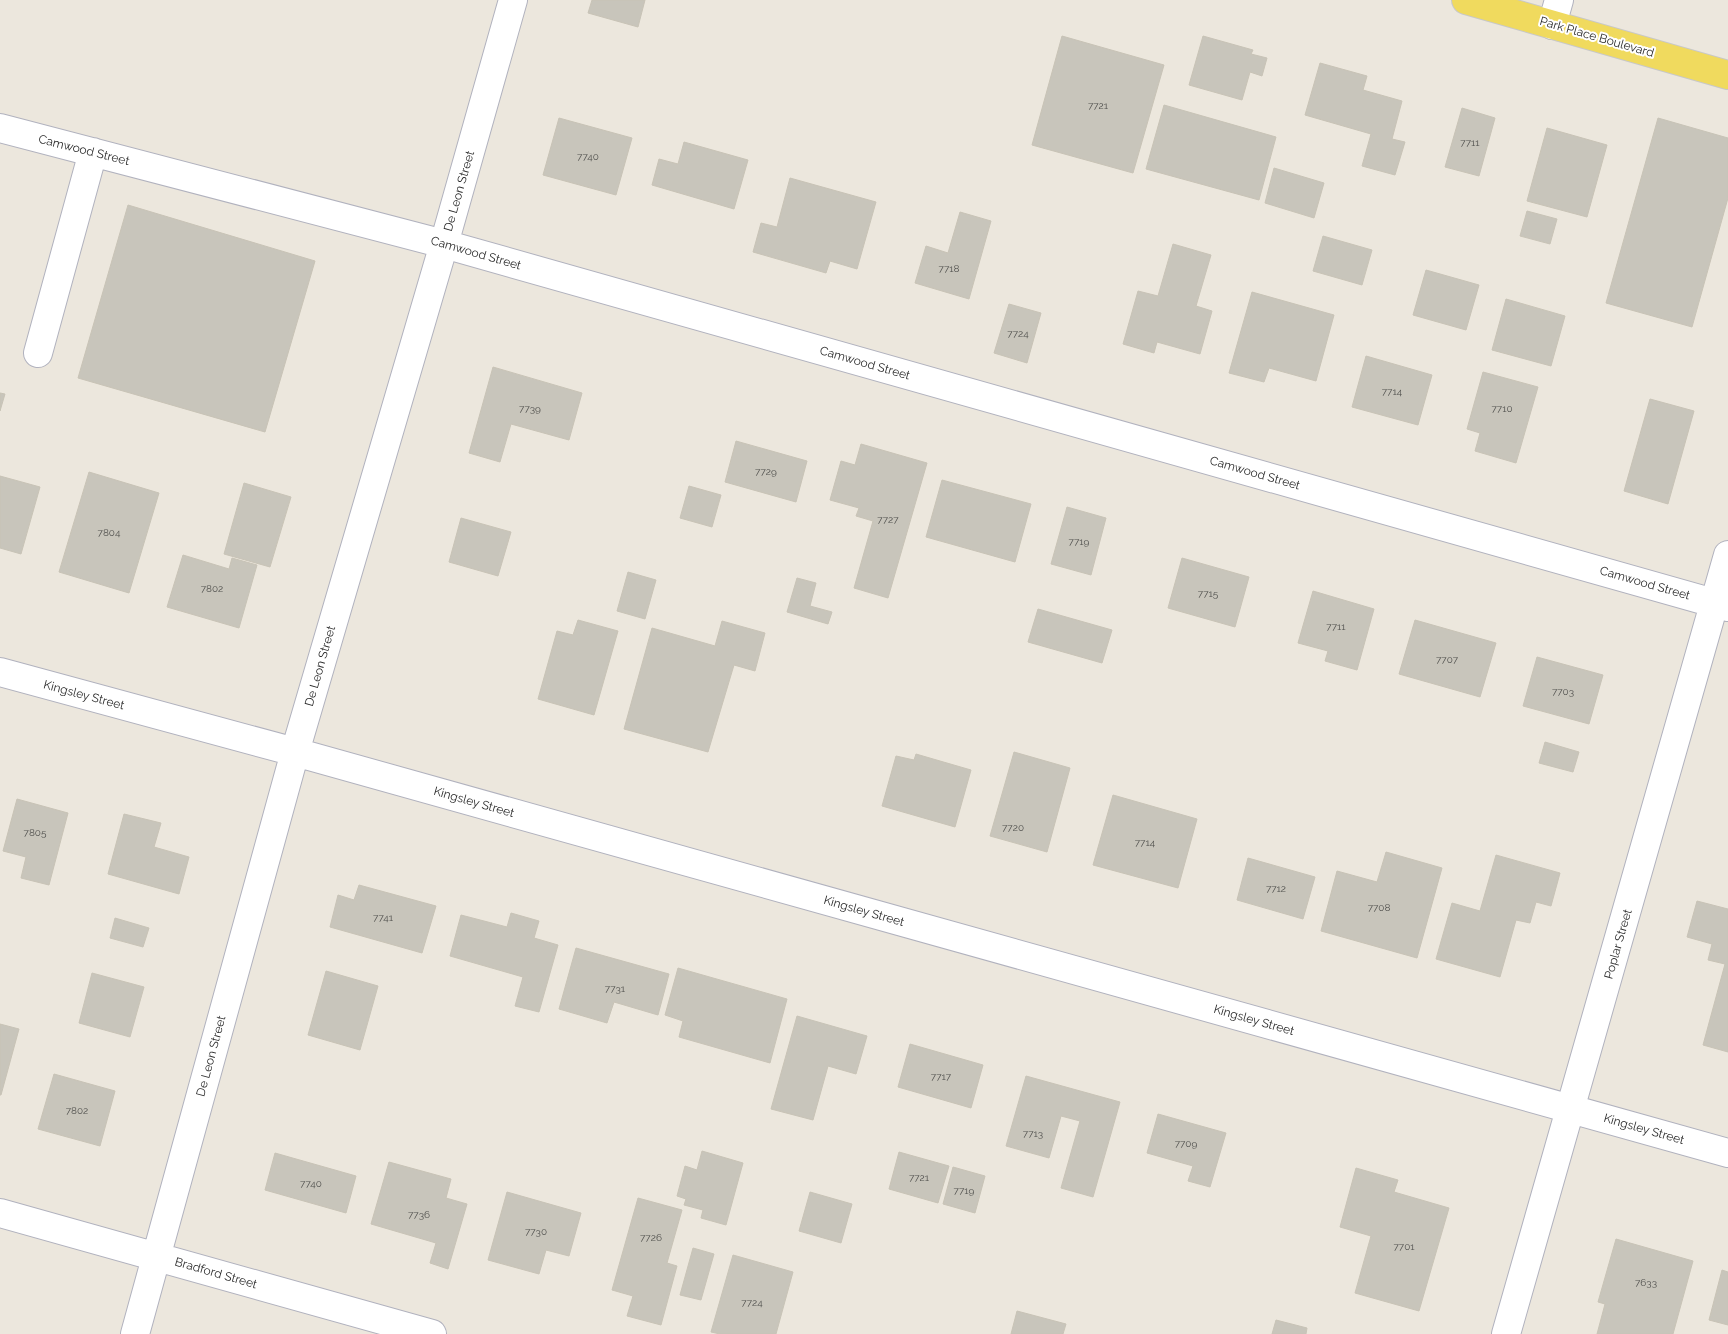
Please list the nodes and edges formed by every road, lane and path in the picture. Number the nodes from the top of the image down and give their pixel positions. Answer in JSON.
{"nodes":[{"id":1,"x":513,"y":0,"type":"edge"},
{"id":2,"x":1466,"y":0,"type":"edge"},
{"id":3,"x":1556,"y":12,"type":"edge"},
{"id":4,"x":1728,"y":75,"type":"edge"},
{"id":5,"x":0,"y":128,"type":"edge"},
{"id":6,"x":93,"y":152,"type":"junction"},
{"id":7,"x":435,"y":241,"type":"junction"},
{"id":8,"x":38,"y":353,"type":"dead end"},
{"id":9,"x":1728,"y":555,"type":"edge"},
{"id":10,"x":1722,"y":605,"type":"edge"},
{"id":11,"x":0,"y":672,"type":"edge"},
{"id":12,"x":295,"y":752,"type":"junction"},
{"id":13,"x":1571,"y":1108,"type":"junction"},
{"id":14,"x":1728,"y":1152,"type":"edge"},
{"id":15,"x":0,"y":1213,"type":"edge"},
{"id":16,"x":156,"y":1256,"type":"junction"},
{"id":17,"x":135,"y":1334,"type":"edge"},
{"id":18,"x":432,"y":1334,"type":"edge"},
{"id":19,"x":1506,"y":1334,"type":"edge"}],
"edges":[{"from":1,"to":7,"type":"street","name":"De Leon Street"},
{"from":2,"to":3,"type":"main road","name":"Park Place Boulevard"},
{"from":3,"to":4,"type":"main road","name":"Park Place Boulevard"},
{"from":5,"to":6,"type":"street","name":"Camwood Street"},
{"from":6,"to":7,"type":"street","name":"Camwood Street"},
{"from":6,"to":8,"type":"street"},
{"from":7,"to":10,"type":"street","name":"Camwood Street"},
{"from":7,"to":12,"type":"street","name":"De Leon Street"},
{"from":9,"to":10,"type":"street","name":"Poplar Street"},
{"from":10,"to":13,"type":"street","name":"Poplar Street"},
{"from":11,"to":12,"type":"street","name":"Kingsley Street"},
{"from":12,"to":13,"type":"street","name":"Kingsley Street"},
{"from":12,"to":16,"type":"street","name":"De Leon Street"},
{"from":13,"to":14,"type":"street","name":"Kingsley Street"},
{"from":13,"to":19,"type":"street","name":"Poplar Street"},
{"from":15,"to":16,"type":"street","name":"Bradford Street"},
{"from":16,"to":17,"type":"street","name":"De Leon Street"},
{"from":16,"to":18,"type":"street","name":"Bradford Street"}]}
